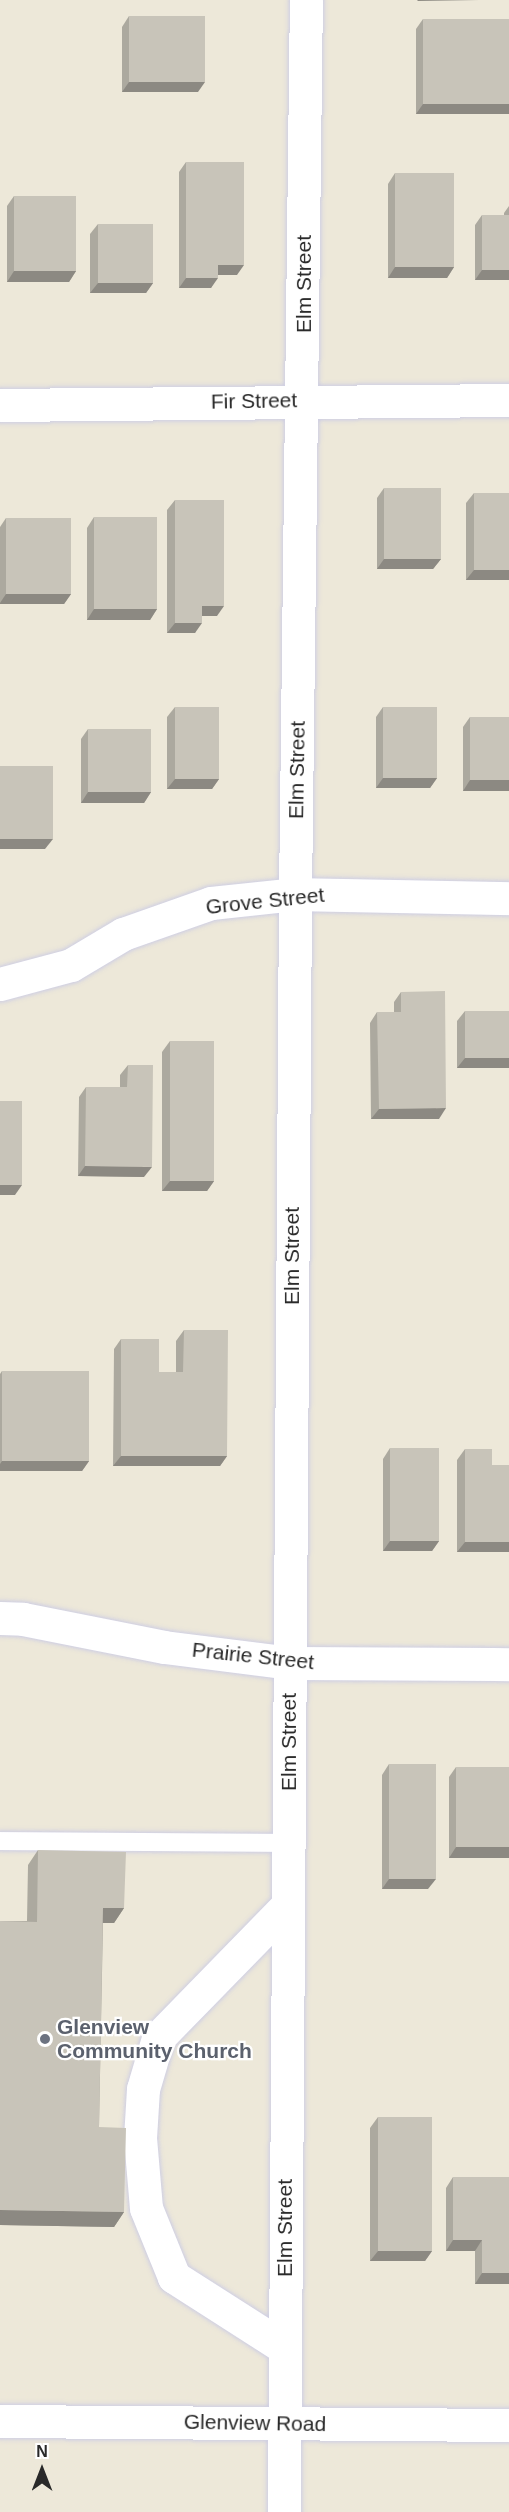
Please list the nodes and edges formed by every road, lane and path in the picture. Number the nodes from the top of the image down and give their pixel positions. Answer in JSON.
{"nodes":[{"id":1,"x":306,"y":0,"type":"edge"},
{"id":2,"x":509,"y":400,"type":"edge"},
{"id":3,"x":303,"y":401,"type":"junction"},
{"id":4,"x":0,"y":405,"type":"edge"},
{"id":5,"x":295,"y":894,"type":"junction"},
{"id":6,"x":509,"y":898,"type":"edge"},
{"id":7,"x":0,"y":984,"type":"edge"},
{"id":8,"x":0,"y":1618,"type":"edge"},
{"id":9,"x":290,"y":1663,"type":"junction"},
{"id":10,"x":509,"y":1664,"type":"edge"},
{"id":11,"x":0,"y":1841,"type":"edge"},
{"id":12,"x":288,"y":1843,"type":"junction"},
{"id":13,"x":288,"y":1905,"type":"junction"},
{"id":14,"x":285,"y":2348,"type":"junction"},
{"id":15,"x":0,"y":2421,"type":"edge"},
{"id":16,"x":284,"y":2423,"type":"junction"},
{"id":17,"x":509,"y":2425,"type":"edge"},
{"id":18,"x":284,"y":2512,"type":"edge"}],
"edges":[{"from":1,"to":3,"type":"street","name":"Elm Street"},
{"from":2,"to":3,"type":"street","name":"Fir Street"},
{"from":3,"to":4,"type":"street","name":"Fir Street"},
{"from":3,"to":5,"type":"street","name":"Elm Street"},
{"from":5,"to":6,"type":"street","name":"Grove Street"},
{"from":5,"to":7,"type":"street","name":"Grove Street"},
{"from":5,"to":9,"type":"street","name":"Elm Street"},
{"from":8,"to":9,"type":"street","name":"Prairie Street"},
{"from":9,"to":10,"type":"street","name":"Prairie Street"},
{"from":9,"to":12,"type":"street","name":"Elm Street"},
{"from":11,"to":12,"type":"lane"},
{"from":12,"to":13,"type":"street","name":"Elm Street"},
{"from":13,"to":14,"type":"street","name":"Elm Street"},
{"from":13,"to":14,"type":"street"},
{"from":14,"to":16,"type":"street","name":"Elm Street"},
{"from":15,"to":16,"type":"street","name":"Glenview Road"},
{"from":16,"to":17,"type":"street","name":"Glenview Road"},
{"from":16,"to":18,"type":"street","name":"Elm Street"}]}
